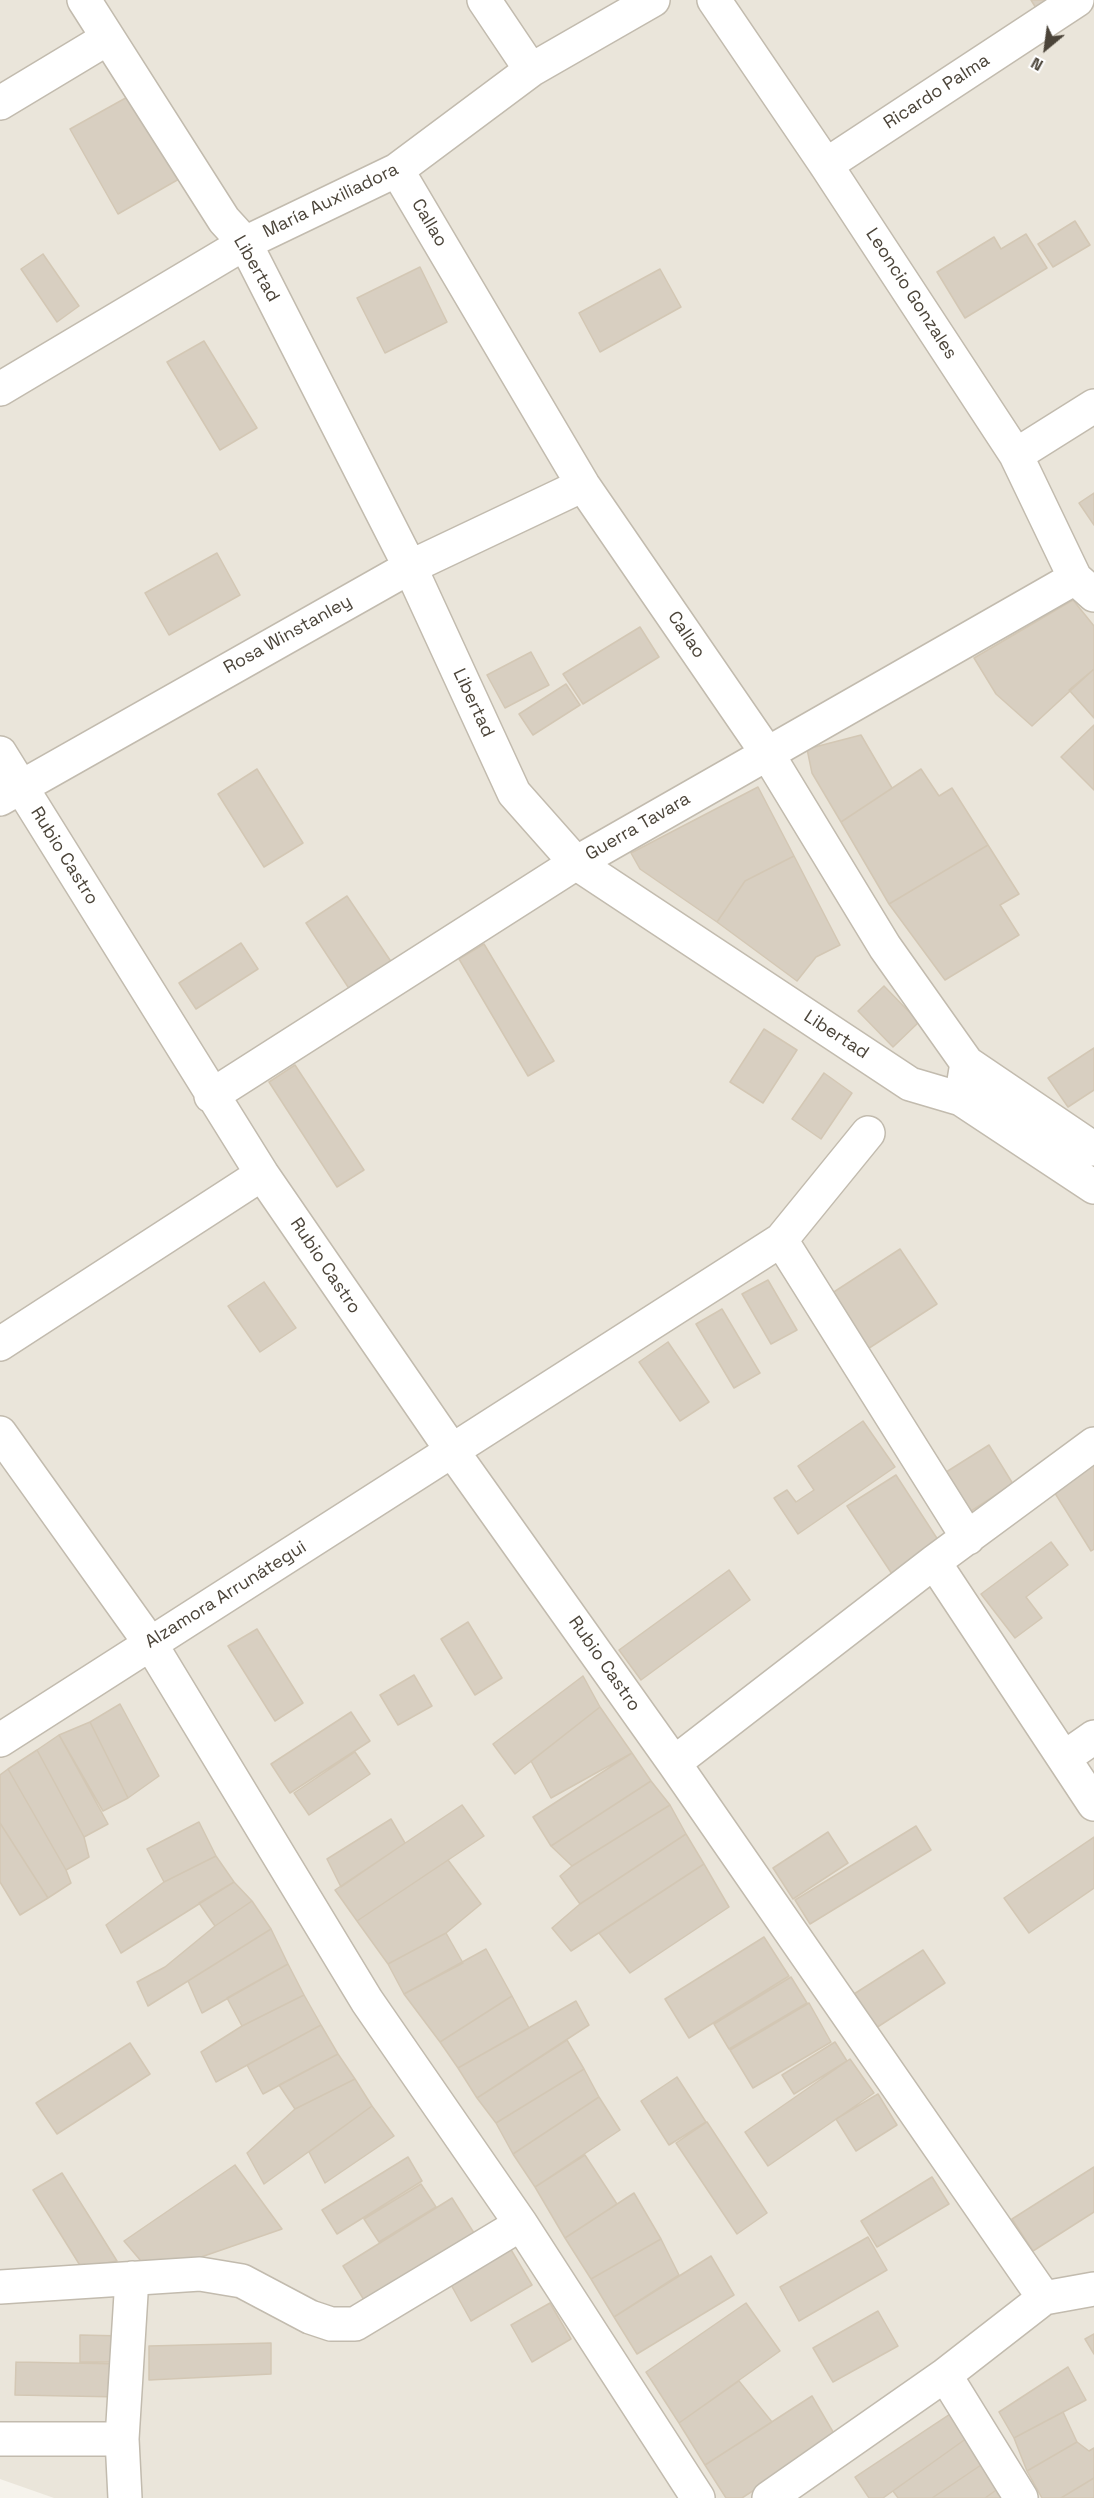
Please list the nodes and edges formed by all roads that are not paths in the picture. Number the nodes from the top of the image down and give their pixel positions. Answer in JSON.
{"nodes":[{"id":1,"x":84,"y":0,"type":"edge"},
{"id":2,"x":484,"y":0,"type":"edge"},
{"id":3,"x":653,"y":0,"type":"edge"},
{"id":4,"x":714,"y":0,"type":"edge"},
{"id":5,"x":1077,"y":0,"type":"edge"},
{"id":6,"x":108,"y":38,"type":"junction"},
{"id":7,"x":531,"y":70,"type":"junction"},
{"id":8,"x":0,"y":104,"type":"edge"},
{"id":9,"x":826,"y":165,"type":"junction"},
{"id":10,"x":397,"y":170,"type":"junction"},
{"id":11,"x":245,"y":243,"type":"junction"},
{"id":12,"x":0,"y":389,"type":"edge"},
{"id":13,"x":1094,"y":406,"type":"edge"},
{"id":14,"x":1016,"y":454,"type":"junction"},
{"id":15,"x":583,"y":485,"type":"junction"},
{"id":16,"x":410,"y":567,"type":"junction"},
{"id":17,"x":1085,"y":586,"type":"edge"},
{"id":18,"x":0,"y":753,"type":"edge"},
{"id":19,"x":767,"y":753,"type":"junction"},
{"id":20,"x":10,"y":793,"type":"edge"},
{"id":21,"x":576,"y":863,"type":"junction"},
{"id":22,"x":967,"y":1063,"type":"junction"},
{"id":23,"x":211,"y":1096,"type":"junction"},
{"id":24,"x":961,"y":1099,"type":"junction"},
{"id":25,"x":868,"y":1133,"type":"dead end"},
{"id":26,"x":1094,"y":1149,"type":"edge"},
{"id":27,"x":262,"y":1174,"type":"junction"},
{"id":28,"x":1094,"y":1187,"type":"edge"},
{"id":29,"x":781,"y":1240,"type":"junction"},
{"id":30,"x":0,"y":1344,"type":"edge"},
{"id":31,"x":0,"y":1433,"type":"edge"},
{"id":32,"x":1094,"y":1444,"type":"edge"},
{"id":33,"x":453,"y":1452,"type":"junction"},
{"id":34,"x":968,"y":1538,"type":"junction"},
{"id":35,"x":934,"y":1562,"type":"junction"},
{"id":36,"x":150,"y":1643,"type":"junction"},
{"id":37,"x":1094,"y":1737,"type":"edge"},
{"id":38,"x":0,"y":1740,"type":"edge"},
{"id":39,"x":1064,"y":1758,"type":"junction"},
{"id":40,"x":674,"y":1763,"type":"junction"},
{"id":41,"x":1094,"y":1804,"type":"edge"},
{"id":42,"x":521,"y":2224,"type":"junction"},
{"id":43,"x":132,"y":2278,"type":"junction"},
{"id":44,"x":0,"y":2287,"type":"edge"},
{"id":45,"x":1094,"y":2289,"type":"edge"},
{"id":46,"x":1044,"y":2298,"type":"junction"},
{"id":47,"x":945,"y":2375,"type":"junction"},
{"id":48,"x":0,"y":2439,"type":"edge"},
{"id":49,"x":122,"y":2439,"type":"junction"},
{"id":50,"x":125,"y":2498,"type":"edge"},
{"id":51,"x":698,"y":2498,"type":"edge"},
{"id":52,"x":769,"y":2498,"type":"edge"},
{"id":53,"x":1021,"y":2498,"type":"edge"}],
"edges":[{"from":1,"to":6,"type":"street","name":"Libertad"},
{"from":2,"to":7,"type":"street"},
{"from":3,"to":7,"type":"street","name":"María Auxiliadora"},
{"from":4,"to":9,"type":"street","name":"Leoncio Gonzales"},
{"from":5,"to":9,"type":"street","name":"Ricardo Palma"},
{"from":6,"to":8,"type":"street"},
{"from":6,"to":11,"type":"street","name":"Libertad"},
{"from":7,"to":10,"type":"street","name":"María Auxiliadora"},
{"from":9,"to":14,"type":"street","name":"Leoncio Gonzales"},
{"from":10,"to":11,"type":"street","name":"María Auxiliadora"},
{"from":10,"to":15,"type":"street","name":"Callao"},
{"from":11,"to":12,"type":"street","name":"María Auxiliadora"},
{"from":11,"to":16,"type":"street","name":"Libertad"},
{"from":13,"to":14,"type":"street"},
{"from":14,"to":17,"type":"street","name":"Leoncio Gonzales"},
{"from":15,"to":16,"type":"street","name":"Rosa Winstanley"},
{"from":15,"to":19,"type":"street","name":"Callao"},
{"from":16,"to":20,"type":"street","name":"Rosa Winstanley"},
{"from":16,"to":21,"type":"street","name":"Libertad"},
{"from":17,"to":19,"type":"street","name":"Guerra Tavara"},
{"from":18,"to":20,"type":"street","name":"Rubio Castro"},
{"from":19,"to":21,"type":"street","name":"Guerra Tavara"},
{"from":19,"to":22,"type":"street","name":"Callao"},
{"from":20,"to":23,"type":"street","name":"Rubio Castro"},
{"from":21,"to":23,"type":"street","name":"Guerra Tavara"},
{"from":21,"to":24,"type":"street","name":"Libertad"},
{"from":22,"to":24,"type":"street"},
{"from":22,"to":26,"type":"street"},
{"from":23,"to":27,"type":"street","name":"Rubio Castro"},
{"from":24,"to":28,"type":"street","name":"Libertad"},
{"from":25,"to":29,"type":"street","name":"Alzamora Arrunátegui"},
{"from":27,"to":30,"type":"street"},
{"from":27,"to":33,"type":"street","name":"Rubio Castro"},
{"from":29,"to":33,"type":"street","name":"Alzamora Arrunátegui"},
{"from":29,"to":34,"type":"street"},
{"from":31,"to":36,"type":"street"},
{"from":32,"to":34,"type":"street"},
{"from":33,"to":36,"type":"street","name":"Alzamora Arrunátegui"},
{"from":33,"to":40,"type":"street","name":"Rubio Castro"},
{"from":34,"to":35,"type":"street"},
{"from":35,"to":39,"type":"street"},
{"from":35,"to":40,"type":"street"},
{"from":36,"to":38,"type":"street","name":"Alzamora Arrunátegui"},
{"from":36,"to":42,"type":"street"},
{"from":37,"to":39,"type":"street"},
{"from":39,"to":41,"type":"street"},
{"from":40,"to":46,"type":"street","name":"Rubio Castro"},
{"from":42,"to":43,"type":"street"},
{"from":42,"to":51,"type":"street"},
{"from":43,"to":44,"type":"street"},
{"from":43,"to":49,"type":"street"},
{"from":45,"to":46,"type":"street"},
{"from":46,"to":47,"type":"street"},
{"from":47,"to":52,"type":"street"},
{"from":47,"to":53,"type":"street"},
{"from":48,"to":49,"type":"street"},
{"from":49,"to":50,"type":"street"}]}
